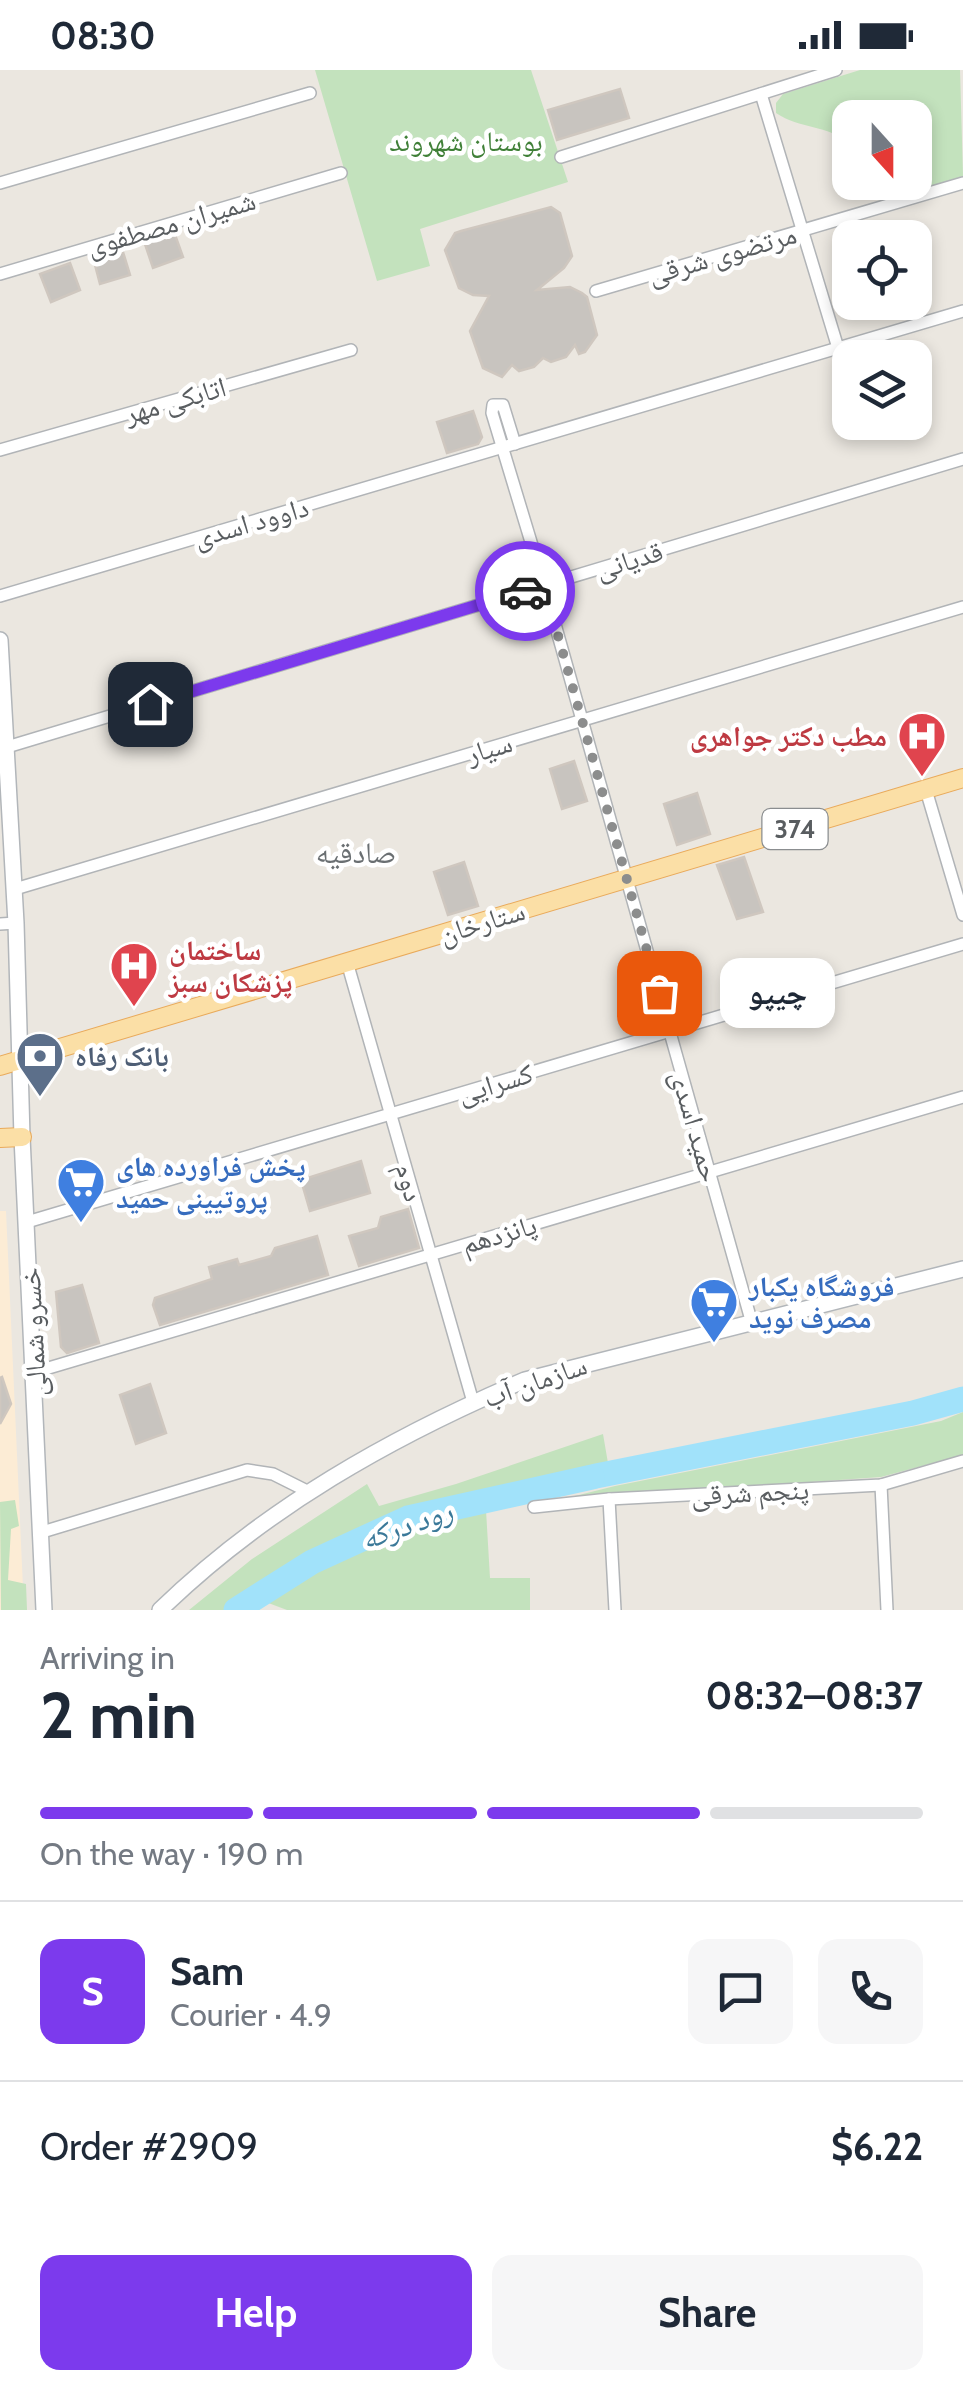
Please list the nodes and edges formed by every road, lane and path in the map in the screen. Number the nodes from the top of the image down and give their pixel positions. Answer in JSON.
{"nodes":[{"id":1,"x":836,"y":70,"type":"edge"},
{"id":2,"x":310,"y":93,"type":"dead end"},
{"id":3,"x":761,"y":94,"type":"junction"},
{"id":4,"x":561,"y":156,"type":"dead end"},
{"id":5,"x":341,"y":173,"type":"dead end"},
{"id":6,"x":0,"y":183,"type":"edge"},
{"id":7,"x":963,"y":183,"type":"edge"},
{"id":8,"x":803,"y":230,"type":"junction"},
{"id":9,"x":0,"y":274,"type":"edge"},
{"id":10,"x":596,"y":292,"type":"dead end"},
{"id":11,"x":963,"y":311,"type":"edge"},
{"id":12,"x":836,"y":340,"type":"edge"},
{"id":13,"x":865,"y":340,"type":"edge"},
{"id":14,"x":350,"y":350,"type":"dead end"},
{"id":15,"x":832,"y":350,"type":"edge"},
{"id":16,"x":509,"y":446,"type":"junction"},
{"id":17,"x":0,"y":450,"type":"edge"},
{"id":18,"x":963,"y":459,"type":"edge"},
{"id":19,"x":544,"y":586,"type":"junction"},
{"id":20,"x":0,"y":596,"type":"edge"},
{"id":21,"x":963,"y":607,"type":"edge"},
{"id":22,"x":0,"y":640,"type":"edge"},
{"id":23,"x":582,"y":720,"type":"junction"},
{"id":24,"x":7,"y":747,"type":"junction"},
{"id":25,"x":4,"y":776,"type":"edge"},
{"id":26,"x":963,"y":778,"type":"edge"},
{"id":27,"x":926,"y":790,"type":"junction"},
{"id":28,"x":627,"y":879,"type":"junction"},
{"id":29,"x":15,"y":890,"type":"junction"},
{"id":30,"x":963,"y":915,"type":"edge"},
{"id":31,"x":8,"y":923,"type":"edge"},
{"id":32,"x":963,"y":944,"type":"edge"},
{"id":33,"x":347,"y":962,"type":"junction"},
{"id":34,"x":670,"y":1031,"type":"junction"},
{"id":35,"x":20,"y":1060,"type":"junction"},
{"id":36,"x":0,"y":1066,"type":"edge"},
{"id":37,"x":963,"y":1096,"type":"edge"},
{"id":38,"x":390,"y":1114,"type":"junction"},
{"id":39,"x":22,"y":1137,"type":"junction"},
{"id":40,"x":0,"y":1138,"type":"edge"},
{"id":41,"x":709,"y":1172,"type":"junction"},
{"id":42,"x":28,"y":1222,"type":"junction"},
{"id":43,"x":430,"y":1254,"type":"junction"},
{"id":44,"x":963,"y":1269,"type":"edge"},
{"id":45,"x":751,"y":1320,"type":"junction"},
{"id":46,"x":35,"y":1372,"type":"junction"},
{"id":47,"x":473,"y":1402,"type":"junction"},
{"id":48,"x":963,"y":1461,"type":"edge"},
{"id":49,"x":881,"y":1485,"type":"junction"},
{"id":50,"x":307,"y":1491,"type":"junction"},
{"id":51,"x":610,"y":1499,"type":"junction"},
{"id":52,"x":534,"y":1507,"type":"dead end"},
{"id":53,"x":40,"y":1532,"type":"junction"},
{"id":54,"x":45,"y":1608,"type":"edge"},
{"id":55,"x":160,"y":1610,"type":"edge"},
{"id":56,"x":615,"y":1610,"type":"edge"},
{"id":57,"x":887,"y":1610,"type":"edge"}],
"edges":[{"from":1,"to":3,"type":"street"},
{"from":2,"to":6,"type":"street"},
{"from":3,"to":4,"type":"street"},
{"from":3,"to":8,"type":"street"},
{"from":5,"to":9,"type":"street","name":"شمیران مصطفوی"},
{"from":7,"to":8,"type":"street","name":"مرتضوی شرقی"},
{"from":8,"to":10,"type":"street","name":"مرتضوی شرقی"},
{"from":8,"to":12,"type":"street"},
{"from":11,"to":13,"type":"street","name":"داوود اسدی"},
{"from":14,"to":17,"type":"street","name":"اتابکی مهر"},
{"from":15,"to":16,"type":"street","name":"داوود اسدی"},
{"from":16,"to":19,"type":"street","name":"حمید اسدی"},
{"from":16,"to":20,"type":"street","name":"داوود اسدی"},
{"from":18,"to":19,"type":"street","name":"قدیانی"},
{"from":19,"to":23,"type":"street","name":"حمید اسدی"},
{"from":19,"to":24,"type":"street","name":"قدیانی"},
{"from":21,"to":23,"type":"street","name":"سیار"},
{"from":22,"to":24,"type":"main road","name":"خسرو شمالی"},
{"from":23,"to":28,"type":"street","name":"حمید اسدی"},
{"from":23,"to":29,"type":"street","name":"سیار"},
{"from":24,"to":25,"type":"main road","name":"خسرو شمالی"},
{"from":25,"to":29,"type":"main road","name":"خسرو شمالی"},
{"from":26,"to":27,"type":"main road","name":"ستارخان","number":"374"},
{"from":27,"to":28,"type":"main road","name":"ستارخان","number":"374"},
{"from":27,"to":30,"type":"street"},
{"from":28,"to":33,"type":"main road","name":"ستارخان","number":"374"},
{"from":28,"to":34,"type":"street","name":"حمید اسدی"},
{"from":29,"to":31,"type":"main road","name":"خسرو شمالی"},
{"from":31,"to":35,"type":"main road","name":"خسرو شمالی"},
{"from":32,"to":34,"type":"street","name":"کسرایی"},
{"from":33,"to":35,"type":"main road","name":"ستارخان","number":"374"},
{"from":33,"to":38,"type":"street","name":"دوم"},
{"from":34,"to":38,"type":"street","name":"کسرایی"},
{"from":34,"to":41,"type":"street","name":"حمید اسدی"},
{"from":35,"to":36,"type":"main road","name":"ستارخان","number":"374"},
{"from":35,"to":39,"type":"main road","name":"خسرو شمالی"},
{"from":37,"to":41,"type":"street","name":"پانزدهم"},
{"from":38,"to":42,"type":"street","name":"کسرایی"},
{"from":38,"to":43,"type":"street","name":"دوم"},
{"from":39,"to":40,"type":"main road"},
{"from":39,"to":42,"type":"main road","name":"خسرو شمالی"},
{"from":41,"to":43,"type":"street","name":"پانزدهم"},
{"from":41,"to":45,"type":"street","name":"حمید اسدی"},
{"from":42,"to":46,"type":"main road","name":"خسرو شمالی"},
{"from":43,"to":46,"type":"street","name":"پانزدهم"},
{"from":43,"to":47,"type":"street","name":"دوم"},
{"from":44,"to":45,"type":"main road","name":"سازمان آب"},
{"from":45,"to":47,"type":"main road","name":"سازمان آب"},
{"from":46,"to":53,"type":"main road","name":"خسرو شمالی"},
{"from":47,"to":50,"type":"main road","name":"سازمان آب"},
{"from":48,"to":49,"type":"street","name":"پنجم شرقی"},
{"from":49,"to":51,"type":"street","name":"پنجم شرقی"},
{"from":49,"to":57,"type":"street"},
{"from":50,"to":53,"type":"street"},
{"from":50,"to":55,"type":"main road","name":"سازمان آب"},
{"from":51,"to":52,"type":"street","name":"پنجم شرقی"},
{"from":51,"to":56,"type":"street"},
{"from":53,"to":54,"type":"main road","name":"خسرو شمالی"}]}
